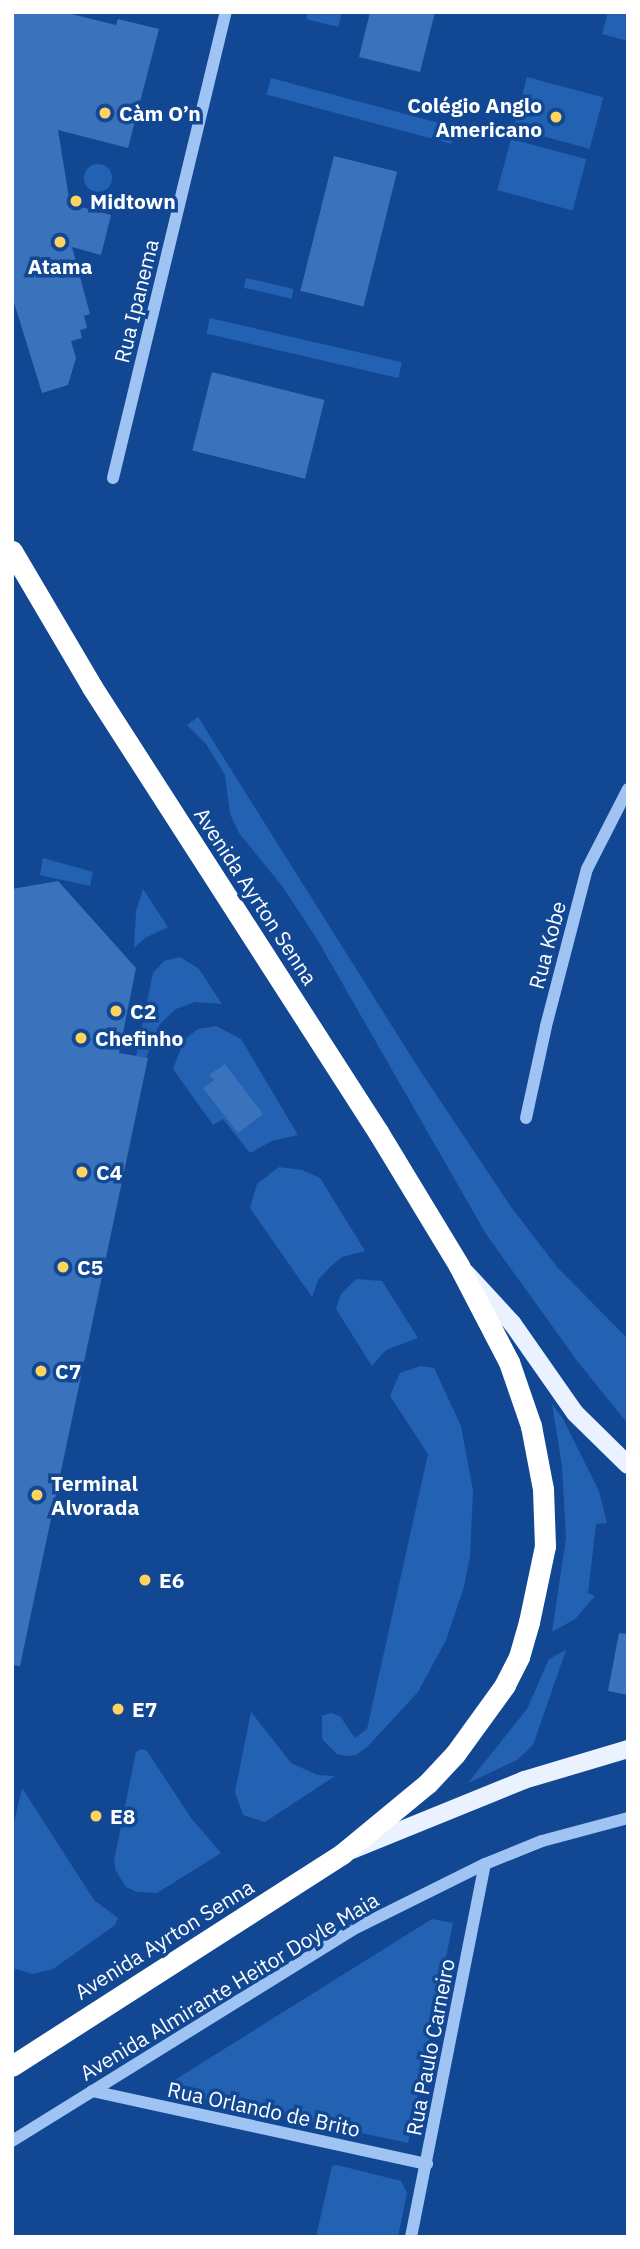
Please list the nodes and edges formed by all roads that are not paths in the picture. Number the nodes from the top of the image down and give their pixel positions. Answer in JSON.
{"nodes":[{"id":1,"x":226,"y":12,"type":"edge"},
{"id":2,"x":113,"y":478,"type":"dead end"},
{"id":3,"x":12,"y":551,"type":"edge"},
{"id":4,"x":628,"y":789,"type":"edge"},
{"id":5,"x":526,"y":1118,"type":"dead end"},
{"id":6,"x":459,"y":1266,"type":"junction"},
{"id":7,"x":628,"y":1465,"type":"edge"},
{"id":8,"x":628,"y":1749,"type":"edge"},
{"id":9,"x":628,"y":1818,"type":"edge"},
{"id":10,"x":342,"y":1854,"type":"junction"},
{"id":11,"x":485,"y":1864,"type":"junction"},
{"id":12,"x":12,"y":2066,"type":"edge"},
{"id":13,"x":92,"y":2091,"type":"junction"},
{"id":14,"x":12,"y":2141,"type":"edge"},
{"id":15,"x":426,"y":2164,"type":"junction"},
{"id":16,"x":411,"y":2237,"type":"edge"}],
"edges":[{"from":1,"to":2,"type":"street","name":"Rua Ipanema"},
{"from":3,"to":6,"type":"highway","name":"Avenida Ayrton Senna"},
{"from":4,"to":5,"type":"street","name":"Rua Kobe"},
{"from":6,"to":7,"type":"main road","name":"Avenida Ayrton Senna"},
{"from":6,"to":10,"type":"highway","name":"Avenida Ayrton Senna"},
{"from":8,"to":10,"type":"main road","name":"Avenida Ayrton Senna"},
{"from":9,"to":11,"type":"street","name":"Avenida Almirante Heitor Doyle Maia"},
{"from":10,"to":12,"type":"highway","name":"Avenida Ayrton Senna"},
{"from":11,"to":13,"type":"street","name":"Avenida Almirante Heitor Doyle Maia"},
{"from":11,"to":15,"type":"street","name":"Rua Paulo Carneiro"},
{"from":13,"to":14,"type":"street","name":"Avenida Almirante Heitor Doyle Maia"},
{"from":13,"to":15,"type":"street","name":"Rua Orlando de Brito"},
{"from":15,"to":16,"type":"street","name":"Rua Paulo Carneiro"}]}
